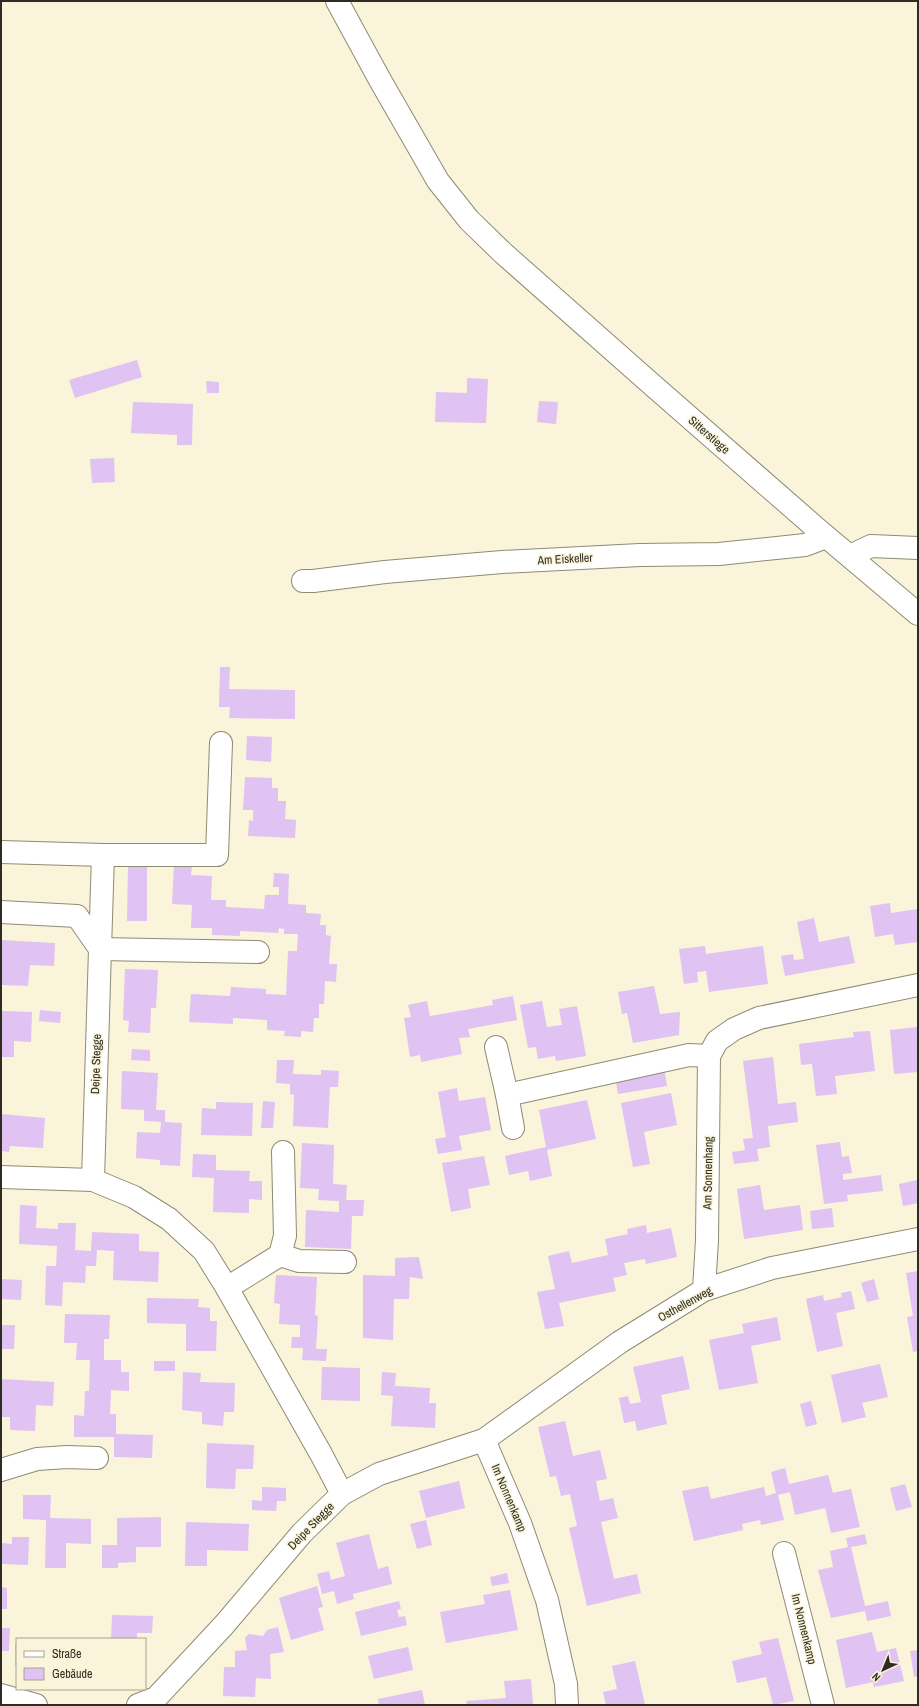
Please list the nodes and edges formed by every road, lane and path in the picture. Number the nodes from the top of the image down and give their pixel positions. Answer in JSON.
{"nodes":[{"id":1,"x":337,"y":1,"type":"edge"},
{"id":2,"x":826,"y":537,"type":"junction"},
{"id":3,"x":918,"y":548,"type":"edge"},
{"id":4,"x":850,"y":556,"type":"junction"},
{"id":5,"x":303,"y":581,"type":"dead end"},
{"id":6,"x":918,"y":614,"type":"edge"},
{"id":7,"x":221,"y":743,"type":"dead end"},
{"id":8,"x":1,"y":852,"type":"edge"},
{"id":9,"x":103,"y":855,"type":"junction"},
{"id":10,"x":1,"y":912,"type":"edge"},
{"id":11,"x":100,"y":949,"type":"junction"},
{"id":12,"x":258,"y":952,"type":"dead end"},
{"id":13,"x":918,"y":985,"type":"edge"},
{"id":14,"x":496,"y":1047,"type":"dead end"},
{"id":15,"x":709,"y":1056,"type":"junction"},
{"id":16,"x":507,"y":1095,"type":"junction"},
{"id":17,"x":513,"y":1128,"type":"dead end"},
{"id":18,"x":282,"y":1152,"type":"dead end"},
{"id":19,"x":1,"y":1177,"type":"edge"},
{"id":20,"x":93,"y":1180,"type":"junction"},
{"id":21,"x":918,"y":1239,"type":"edge"},
{"id":22,"x":280,"y":1255,"type":"junction"},
{"id":23,"x":345,"y":1262,"type":"dead end"},
{"id":24,"x":227,"y":1288,"type":"junction"},
{"id":25,"x":704,"y":1290,"type":"junction"},
{"id":26,"x":484,"y":1440,"type":"junction"},
{"id":27,"x":97,"y":1458,"type":"dead end"},
{"id":28,"x":1,"y":1470,"type":"edge"},
{"id":29,"x":342,"y":1494,"type":"junction"},
{"id":30,"x":784,"y":1553,"type":"dead end"},
{"id":31,"x":1,"y":1696,"type":"edge"},
{"id":32,"x":151,"y":1703,"type":"edge"},
{"id":33,"x":36,"y":1705,"type":"edge"},
{"id":34,"x":567,"y":1705,"type":"edge"},
{"id":35,"x":823,"y":1705,"type":"edge"}],
"edges":[{"from":1,"to":2,"type":"street","name":"Sitterstiege"},
{"from":2,"to":4,"type":"street","name":"Sitterstiege"},
{"from":2,"to":5,"type":"street","name":"Am Eiskeller"},
{"from":3,"to":4,"type":"street"},
{"from":4,"to":6,"type":"street","name":"Sitterstiege"},
{"from":7,"to":9,"type":"street"},
{"from":8,"to":9,"type":"street"},
{"from":9,"to":11,"type":"street","name":"Deipe Stegge"},
{"from":10,"to":11,"type":"street"},
{"from":11,"to":12,"type":"street"},
{"from":11,"to":20,"type":"street","name":"Deipe Stegge"},
{"from":13,"to":15,"type":"street"},
{"from":14,"to":16,"type":"street"},
{"from":15,"to":16,"type":"street"},
{"from":15,"to":25,"type":"street","name":"Am Sonnenhang"},
{"from":16,"to":17,"type":"street"},
{"from":18,"to":22,"type":"street"},
{"from":19,"to":20,"type":"street","name":"Deipe Stegge"},
{"from":20,"to":24,"type":"street","name":"Deipe Stegge"},
{"from":21,"to":25,"type":"street","name":"Osthellenweg"},
{"from":22,"to":23,"type":"street"},
{"from":22,"to":24,"type":"street"},
{"from":24,"to":29,"type":"street","name":"Deipe Stegge"},
{"from":25,"to":26,"type":"street","name":"Osthellenweg"},
{"from":26,"to":29,"type":"street"},
{"from":26,"to":34,"type":"street","name":"Im Nonnenkamp"},
{"from":27,"to":28,"type":"street"},
{"from":29,"to":32,"type":"street","name":"Deipe Stegge"},
{"from":30,"to":35,"type":"street","name":"Im Nonnenkamp"},
{"from":31,"to":33,"type":"street"}]}
